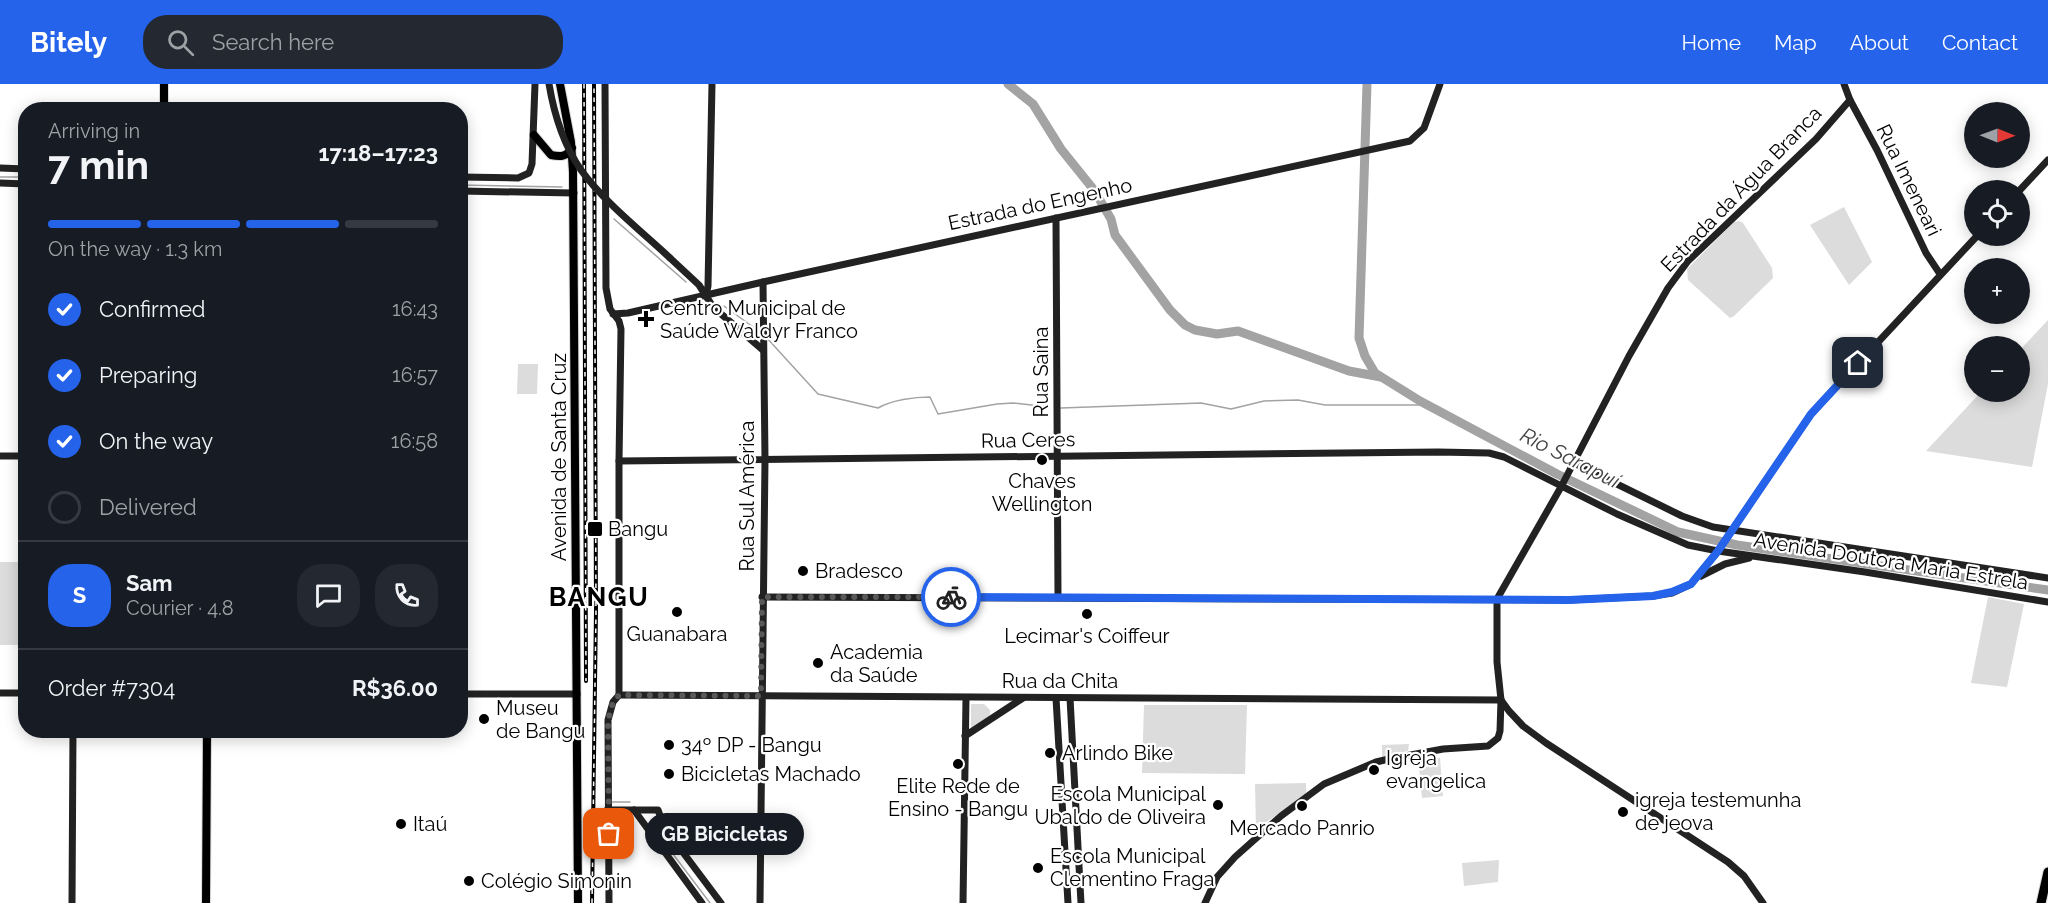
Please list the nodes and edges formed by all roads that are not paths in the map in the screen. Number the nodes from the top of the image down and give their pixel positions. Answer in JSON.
{"nodes":[{"id":1,"x":164,"y":84,"type":"edge"},
{"id":2,"x":535,"y":84,"type":"edge"},
{"id":3,"x":549,"y":84,"type":"edge"},
{"id":4,"x":605,"y":84,"type":"edge"},
{"id":5,"x":712,"y":84,"type":"edge"},
{"id":6,"x":1440,"y":84,"type":"edge"},
{"id":7,"x":1844,"y":84,"type":"edge"},
{"id":8,"x":561,"y":86,"type":"edge"},
{"id":9,"x":1850,"y":100,"type":"junction"},
{"id":10,"x":164,"y":102,"type":"edge"},
{"id":11,"x":534,"y":135,"type":"junction"},
{"id":12,"x":572,"y":148,"type":"junction"},
{"id":13,"x":2048,"y":160,"type":"edge"},
{"id":14,"x":0,"y":168,"type":"edge"},
{"id":15,"x":18,"y":169,"type":"edge"},
{"id":16,"x":468,"y":177,"type":"edge"},
{"id":17,"x":2029,"y":180,"type":"edge"},
{"id":18,"x":0,"y":183,"type":"edge"},
{"id":19,"x":18,"y":184,"type":"edge"},
{"id":20,"x":468,"y":191,"type":"edge"},
{"id":21,"x":574,"y":193,"type":"junction"},
{"id":22,"x":1056,"y":218,"type":"junction"},
{"id":23,"x":1967,"y":246,"type":"edge"},
{"id":24,"x":1940,"y":274,"type":"junction"},
{"id":25,"x":763,"y":282,"type":"junction"},
{"id":26,"x":706,"y":295,"type":"junction"},
{"id":27,"x":613,"y":314,"type":"junction"},
{"id":28,"x":763,"y":350,"type":"junction"},
{"id":29,"x":0,"y":456,"type":"edge"},
{"id":30,"x":18,"y":456,"type":"edge"},
{"id":31,"x":1057,"y":456,"type":"junction"},
{"id":32,"x":765,"y":459,"type":"junction"},
{"id":33,"x":619,"y":461,"type":"junction"},
{"id":34,"x":1574,"y":463,"type":"junction"},
{"id":35,"x":1563,"y":484,"type":"junction"},
{"id":36,"x":1730,"y":533,"type":"junction"},
{"id":37,"x":1719,"y":549,"type":"junction"},
{"id":38,"x":1755,"y":556,"type":"junction"},
{"id":39,"x":1698,"y":577,"type":"junction"},
{"id":40,"x":2048,"y":578,"type":"edge"},
{"id":41,"x":762,"y":597,"type":"junction"},
{"id":42,"x":1058,"y":597,"type":"junction"},
{"id":43,"x":1497,"y":599,"type":"junction"},
{"id":44,"x":2048,"y":602,"type":"edge"},
{"id":45,"x":0,"y":693,"type":"edge"},
{"id":46,"x":18,"y":693,"type":"edge"},
{"id":47,"x":468,"y":694,"type":"edge"},
{"id":48,"x":577,"y":694,"type":"junction"},
{"id":49,"x":619,"y":695,"type":"junction"},
{"id":50,"x":761,"y":696,"type":"junction"},
{"id":51,"x":1024,"y":697,"type":"junction"},
{"id":52,"x":966,"y":698,"type":"junction"},
{"id":53,"x":992,"y":698,"type":"junction"},
{"id":54,"x":1056,"y":698,"type":"junction"},
{"id":55,"x":1070,"y":698,"type":"junction"},
{"id":56,"x":1502,"y":700,"type":"junction"},
{"id":57,"x":996,"y":716,"type":"junction"},
{"id":58,"x":966,"y":736,"type":"junction"},
{"id":59,"x":73,"y":738,"type":"edge"},
{"id":60,"x":207,"y":738,"type":"edge"},
{"id":61,"x":607,"y":810,"type":"junction"},
{"id":62,"x":634,"y":810,"type":"junction"},
{"id":63,"x":2048,"y":872,"type":"edge"},
{"id":64,"x":72,"y":903,"type":"edge"},
{"id":65,"x":206,"y":903,"type":"edge"},
{"id":66,"x":578,"y":903,"type":"edge"},
{"id":67,"x":609,"y":903,"type":"edge"},
{"id":68,"x":702,"y":903,"type":"edge"},
{"id":69,"x":721,"y":903,"type":"edge"},
{"id":70,"x":760,"y":903,"type":"edge"},
{"id":71,"x":963,"y":903,"type":"edge"},
{"id":72,"x":1068,"y":903,"type":"edge"},
{"id":73,"x":1081,"y":903,"type":"edge"},
{"id":74,"x":1205,"y":903,"type":"edge"},
{"id":75,"x":1763,"y":903,"type":"edge"},
{"id":76,"x":2042,"y":903,"type":"edge"}],
"edges":[{"from":1,"to":10,"type":"main road"},
{"from":2,"to":11,"type":"street"},
{"from":3,"to":26,"type":"street","bridge":true},
{"from":4,"to":27,"type":"street"},
{"from":5,"to":26,"type":"street"},
{"from":6,"to":22,"type":"street","name":"Estrada do Engenho"},
{"from":7,"to":9,"type":"street"},
{"from":8,"to":12,"type":"main road","name":"Avenida de Santa Cruz"},
{"from":9,"to":24,"type":"street","name":"Rua Imeneari"},
{"from":9,"to":34,"type":"street","name":"Estrada da Água Branca"},
{"from":11,"to":12,"type":"main road"},
{"from":11,"to":16,"type":"street"},
{"from":12,"to":21,"type":"main road","name":"Avenida de Santa Cruz"},
{"from":13,"to":17,"type":"street"},
{"from":14,"to":15,"type":"street"},
{"from":18,"to":19,"type":"street"},
{"from":20,"to":21,"type":"street"},
{"from":21,"to":48,"type":"main road","name":"Avenida de Santa Cruz"},
{"from":22,"to":25,"type":"street","name":"Estrada do Engenho"},
{"from":22,"to":31,"type":"street","name":"Rua Saina"},
{"from":23,"to":24,"type":"street"},
{"from":24,"to":36,"type":"street"},
{"from":25,"to":26,"type":"street","name":"Estrada do Engenho"},
{"from":25,"to":28,"type":"street","name":"Rua Sul América"},
{"from":26,"to":27,"type":"street","name":"Estrada do Engenho"},
{"from":26,"to":28,"type":"street"},
{"from":27,"to":33,"type":"street"},
{"from":28,"to":32,"type":"street","name":"Rua Sul América"},
{"from":29,"to":30,"type":"street"},
{"from":31,"to":32,"type":"street","name":"Rua Ceres"},
{"from":31,"to":35,"type":"street","name":"Rua Ceres"},
{"from":31,"to":42,"type":"street","name":"Rua Saina"},
{"from":32,"to":33,"type":"street","name":"Rua Ceres"},
{"from":32,"to":41,"type":"street","name":"Rua Sul América"},
{"from":33,"to":49,"type":"street"},
{"from":34,"to":35,"type":"street","name":"Estrada da Água Branca"},
{"from":34,"to":36,"type":"street","name":"Avenida Doutora Maria Estrela"},
{"from":35,"to":37,"type":"street","name":"Avenida Doutora Maria Estrela"},
{"from":35,"to":43,"type":"street","name":"Estrada da Água Branca"},
{"from":36,"to":37,"type":"street"},
{"from":36,"to":40,"type":"street","name":"Avenida Doutora Maria Estrela"},
{"from":37,"to":38,"type":"street","name":"Avenida Doutora Maria Estrela"},
{"from":37,"to":39,"type":"street"},
{"from":38,"to":39,"type":"street"},
{"from":38,"to":44,"type":"street","name":"Avenida Doutora Maria Estrela"},
{"from":39,"to":43,"type":"street"},
{"from":41,"to":42,"type":"street"},
{"from":41,"to":50,"type":"street","name":"Rua Sul América"},
{"from":42,"to":43,"type":"street"},
{"from":43,"to":56,"type":"street","name":"Estrada da Água Branca"},
{"from":45,"to":46,"type":"street"},
{"from":47,"to":48,"type":"street"},
{"from":48,"to":66,"type":"main road","name":"Avenida de Santa Cruz"},
{"from":49,"to":50,"type":"street","name":"Rua da Chita"},
{"from":49,"to":61,"type":"street"},
{"from":50,"to":52,"type":"street","name":"Rua da Chita"},
{"from":50,"to":70,"type":"street","name":"Rua Sul América"},
{"from":51,"to":53,"type":"street","name":"Rua da Chita"},
{"from":51,"to":54,"type":"street","name":"Rua da Chita"},
{"from":51,"to":57,"type":"street"},
{"from":52,"to":53,"type":"street","name":"Rua da Chita"},
{"from":52,"to":58,"type":"street"},
{"from":53,"to":57,"type":"street"},
{"from":54,"to":55,"type":"street","name":"Rua da Chita"},
{"from":54,"to":72,"type":"street"},
{"from":55,"to":56,"type":"street","name":"Rua da Chita"},
{"from":55,"to":73,"type":"street"},
{"from":56,"to":74,"type":"street","name":"Estrada da Água Branca"},
{"from":56,"to":75,"type":"street"},
{"from":57,"to":58,"type":"street"},
{"from":58,"to":71,"type":"street"},
{"from":59,"to":64,"type":"street"},
{"from":60,"to":65,"type":"main road"},
{"from":61,"to":62,"type":"street"},
{"from":61,"to":67,"type":"street"},
{"from":62,"to":68,"type":"street"},
{"from":62,"to":69,"type":"street"},
{"from":63,"to":76,"type":"highway"}]}
